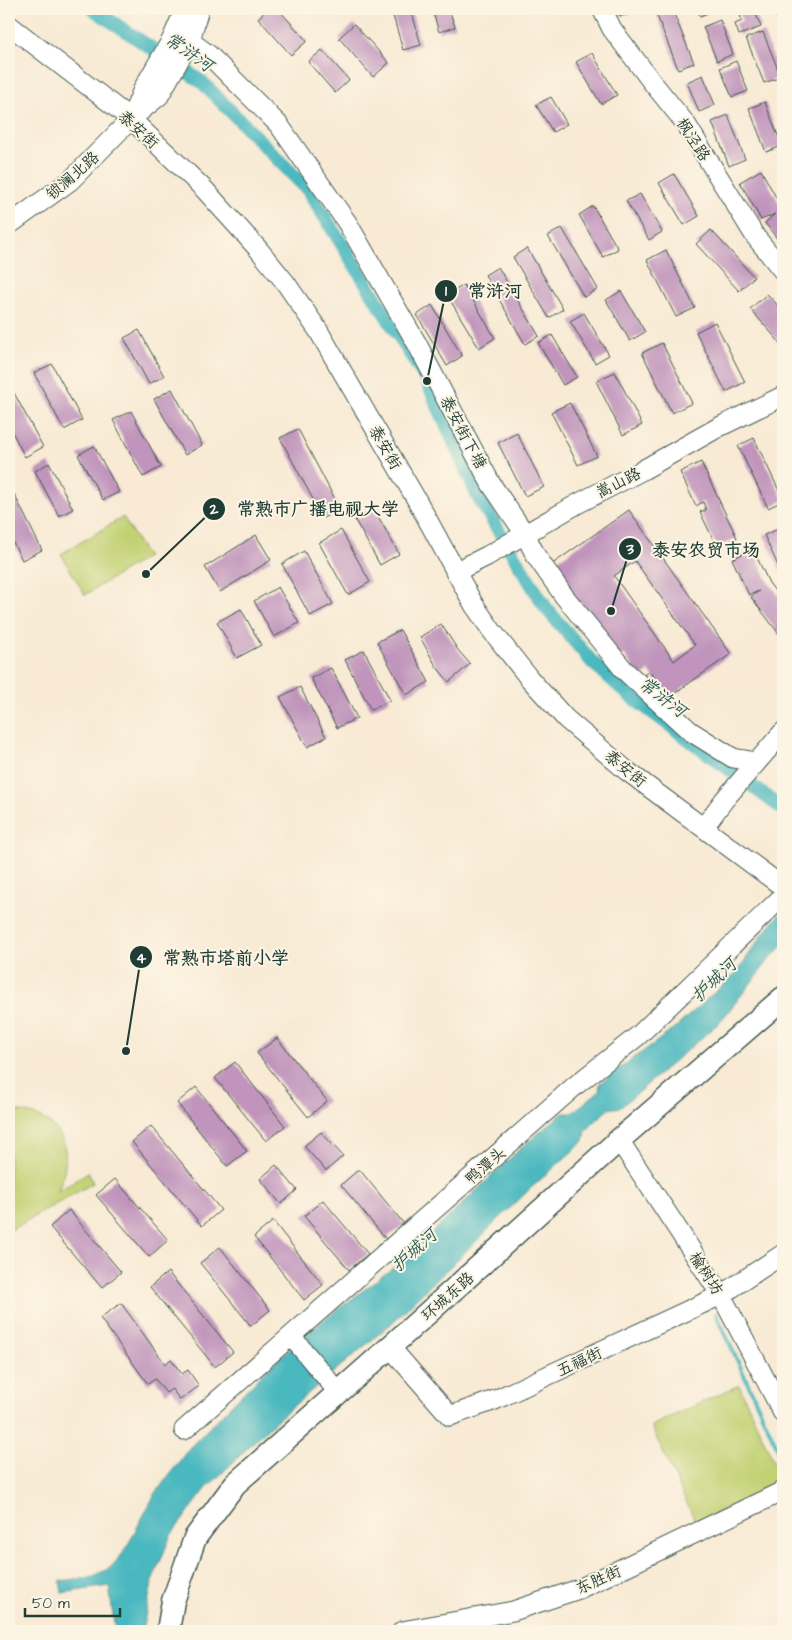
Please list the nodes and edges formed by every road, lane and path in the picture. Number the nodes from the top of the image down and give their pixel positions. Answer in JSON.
{"nodes":[{"id":1,"x":185,"y":9,"type":"edge"},
{"id":2,"x":199,"y":9,"type":"edge"},
{"id":3,"x":602,"y":9,"type":"edge"},
{"id":4,"x":9,"y":25,"type":"edge"},
{"id":5,"x":183,"y":43,"type":"junction"},
{"id":6,"x":131,"y":119,"type":"junction"},
{"id":7,"x":9,"y":225,"type":"edge"},
{"id":8,"x":782,"y":266,"type":"edge"},
{"id":9,"x":783,"y":396,"type":"edge"},
{"id":10,"x":525,"y":534,"type":"junction"},
{"id":11,"x":455,"y":572,"type":"junction"},
{"id":12,"x":783,"y":732,"type":"edge"},
{"id":13,"x":757,"y":762,"type":"junction"},
{"id":14,"x":704,"y":827,"type":"junction"},
{"id":15,"x":783,"y":887,"type":"edge"},
{"id":16,"x":783,"y":896,"type":"edge"},
{"id":17,"x":783,"y":998,"type":"edge"},
{"id":18,"x":783,"y":1014,"type":"edge"},
{"id":19,"x":622,"y":1145,"type":"junction"},
{"id":20,"x":783,"y":1254,"type":"edge"},
{"id":21,"x":721,"y":1295,"type":"junction"},
{"id":22,"x":291,"y":1336,"type":"junction"},
{"id":23,"x":393,"y":1351,"type":"junction"},
{"id":24,"x":339,"y":1393,"type":"junction"},
{"id":25,"x":783,"y":1413,"type":"edge"},
{"id":26,"x":184,"y":1430,"type":"dead end"},
{"id":27,"x":783,"y":1491,"type":"edge"},
{"id":28,"x":168,"y":1631,"type":"edge"},
{"id":29,"x":178,"y":1631,"type":"edge"},
{"id":30,"x":402,"y":1631,"type":"edge"}],
"edges":[{"from":1,"to":5,"type":"street"},
{"from":2,"to":5,"type":"street"},
{"from":3,"to":8,"type":"street","name":"枫泾路"},
{"from":4,"to":6,"type":"street","name":"泰安街"},
{"from":5,"to":6,"type":"street","name":"锁澜北路"},
{"from":5,"to":10,"type":"street","name":"泰安街下塘"},
{"from":6,"to":7,"type":"street","name":"锁澜北路"},
{"from":6,"to":11,"type":"street","name":"泰安街"},
{"from":9,"to":10,"type":"street","name":"嵩山路"},
{"from":10,"to":11,"type":"street","name":"嵩山路"},
{"from":10,"to":13,"type":"street","name":"泰安街下塘"},
{"from":11,"to":14,"type":"street","name":"泰安街"},
{"from":12,"to":13,"type":"street"},
{"from":13,"to":14,"type":"street"},
{"from":14,"to":15,"type":"street","name":"泰安街"},
{"from":16,"to":22,"type":"street","name":"鸭潭头"},
{"from":17,"to":19,"type":"main road","name":"环城东路"},
{"from":18,"to":19,"type":"main road","name":"环城东路"},
{"from":19,"to":21,"type":"street","name":"榆树坊"},
{"from":19,"to":23,"type":"main road","name":"环城东路"},
{"from":20,"to":21,"type":"street","name":"五福街"},
{"from":21,"to":23,"type":"street","name":"五福街"},
{"from":21,"to":25,"type":"street","name":"榆树坊"},
{"from":22,"to":24,"type":"street"},
{"from":22,"to":26,"type":"street","name":"鸭潭头"},
{"from":23,"to":24,"type":"main road","name":"环城东路"},
{"from":23,"to":29,"type":"main road","name":"环城东路"},
{"from":24,"to":28,"type":"main road","name":"环城东路"},
{"from":27,"to":30,"type":"street","name":"东胜街"}]}
